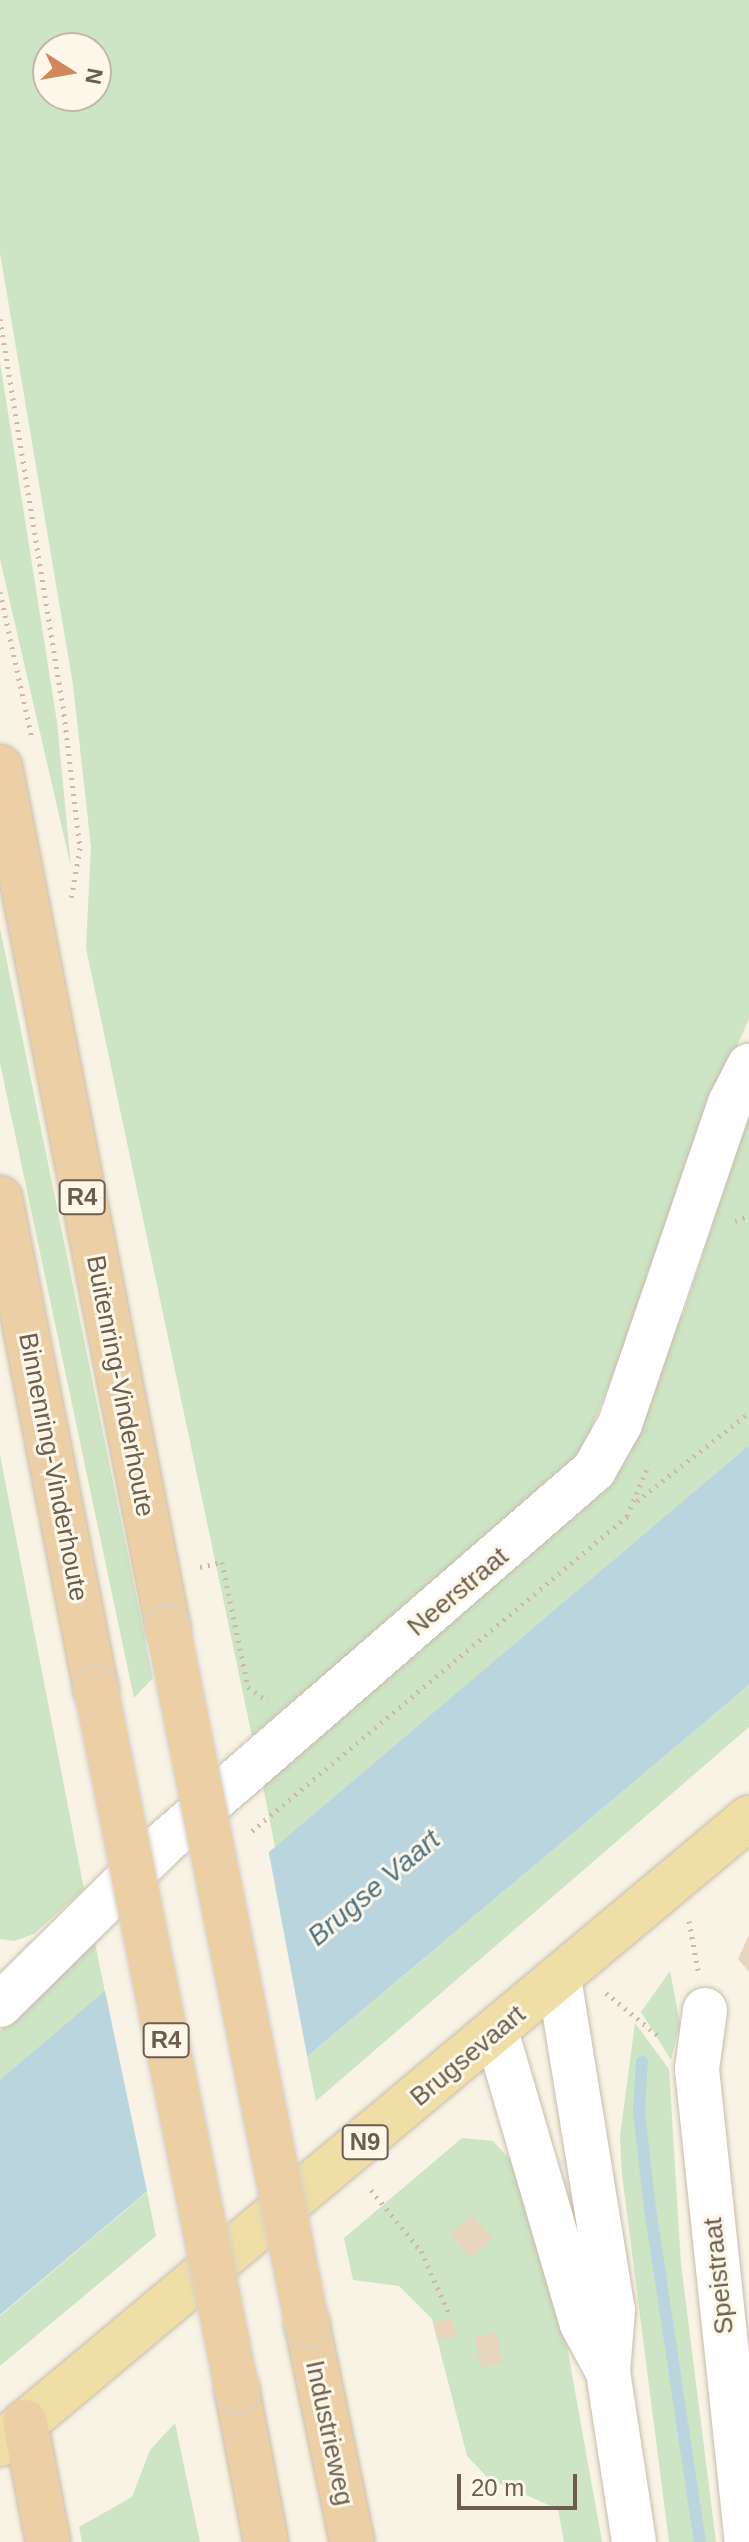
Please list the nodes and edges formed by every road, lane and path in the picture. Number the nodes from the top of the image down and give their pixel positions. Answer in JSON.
{"nodes":[{"id":1,"x":0,"y":319,"type":"edge"},
{"id":2,"x":0,"y":767,"type":"edge"},
{"id":3,"x":69,"y":906,"type":"dead end"},
{"id":4,"x":749,"y":1066,"type":"edge"},
{"id":5,"x":0,"y":1198,"type":"edge"},
{"id":6,"x":749,"y":1413,"type":"edge"},
{"id":7,"x":636,"y":1501,"type":"dead end"},
{"id":8,"x":197,"y":1568,"type":"dead end"},
{"id":9,"x":248,"y":1687,"type":"dead end"},
{"id":10,"x":749,"y":1818,"type":"edge"},
{"id":11,"x":681,"y":1875,"type":"junction"},
{"id":12,"x":566,"y":1973,"type":"junction"},
{"id":13,"x":0,"y":2005,"type":"edge"},
{"id":14,"x":705,"y":2010,"type":"joint"},
{"id":15,"x":497,"y":2034,"type":"junction"},
{"id":16,"x":697,"y":2069,"type":"junction"},
{"id":17,"x":344,"y":2159,"type":"junction"},
{"id":18,"x":448,"y":2312,"type":"dead end"},
{"id":19,"x":307,"y":2324,"type":"joint"},
{"id":20,"x":608,"y":2372,"type":"junction"},
{"id":21,"x":13,"y":2433,"type":"edge"},
{"id":22,"x":48,"y":2542,"type":"edge"},
{"id":23,"x":266,"y":2542,"type":"edge"},
{"id":24,"x":352,"y":2542,"type":"edge"},
{"id":25,"x":634,"y":2542,"type":"edge"},
{"id":26,"x":747,"y":2542,"type":"edge"}],
"edges":[{"from":1,"to":3,"type":"path"},
{"from":2,"to":19,"type":"highway","name":"Buitenring-Vinderhoute","number":"R4","bridge":true},
{"from":4,"to":13,"type":"street","name":"Neerstraat"},
{"from":5,"to":23,"type":"highway","name":"Binnenring-Vinderhoute","number":"R4","bridge":true},
{"from":6,"to":7,"type":"path"},
{"from":8,"to":9,"type":"path"},
{"from":10,"to":11,"type":"main road","name":"Brugsevaart","number":"N9"},
{"from":11,"to":12,"type":"main road","name":"Brugsevaart","number":"N9"},
{"from":11,"to":14,"type":"path"},
{"from":12,"to":15,"type":"main road","name":"Brugsevaart","number":"N9"},
{"from":12,"to":16,"type":"path"},
{"from":12,"to":20,"type":"street"},
{"from":14,"to":16,"type":"street","name":"Speistraat"},
{"from":15,"to":17,"type":"main road","name":"Brugsevaart","number":"N9"},
{"from":15,"to":20,"type":"street"},
{"from":16,"to":26,"type":"street","name":"Speistraat"},
{"from":17,"to":18,"type":"path"},
{"from":17,"to":21,"type":"main road","name":"Brugsevaart","number":"N9"},
{"from":19,"to":24,"type":"highway","name":"Industrieweg","number":"R4"},
{"from":20,"to":25,"type":"street"},
{"from":21,"to":22,"type":"highway"}]}
